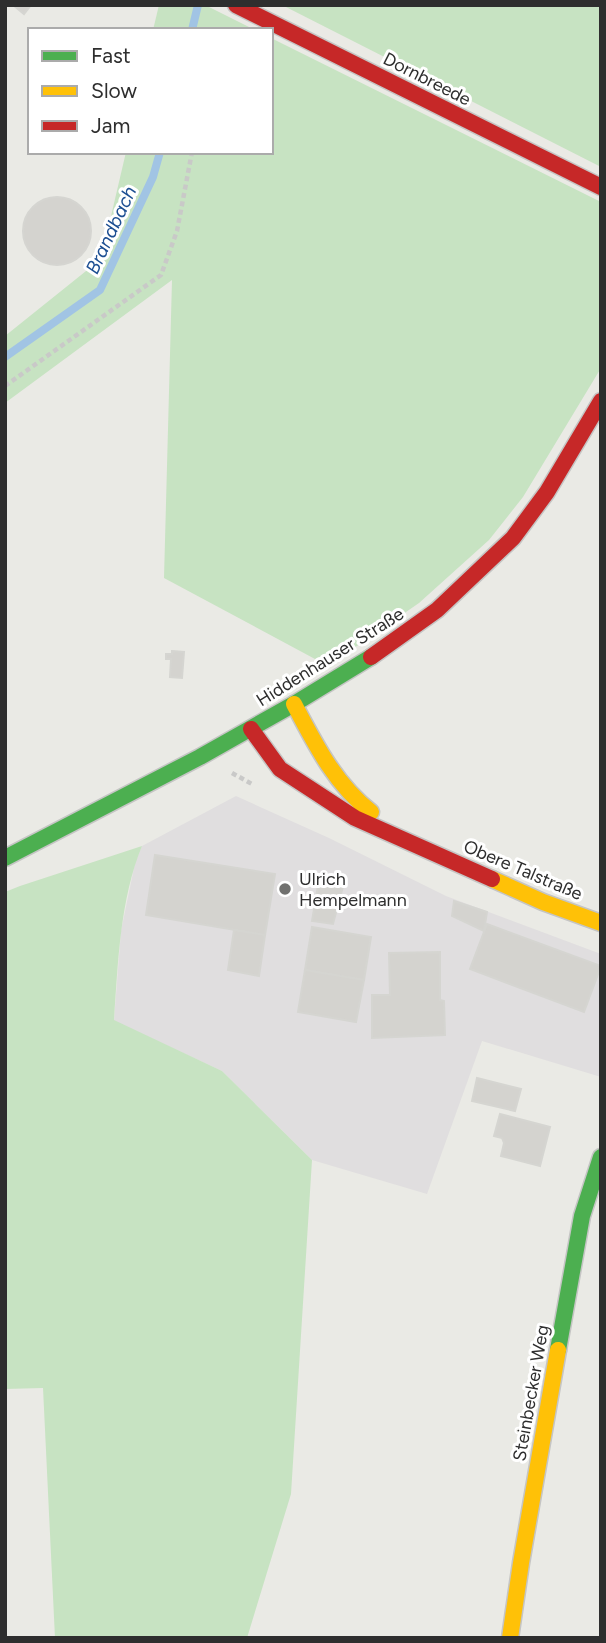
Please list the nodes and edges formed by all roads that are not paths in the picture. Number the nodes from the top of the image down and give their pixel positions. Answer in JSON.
{"nodes":[{"id":1,"x":236,"y":5,"type":"edge"},
{"id":2,"x":601,"y":187,"type":"edge"},
{"id":3,"x":601,"y":401,"type":"edge"},
{"id":4,"x":294,"y":704,"type":"junction"},
{"id":5,"x":251,"y":729,"type":"junction"},
{"id":6,"x":430,"y":851,"type":"junction"},
{"id":7,"x":5,"y":858,"type":"edge"},
{"id":8,"x":601,"y":923,"type":"edge"},
{"id":9,"x":601,"y":1157,"type":"edge"},
{"id":10,"x":510,"y":1638,"type":"edge"}],
"edges":[{"from":1,"to":2,"type":"street","name":"Dornbreede"},
{"from":3,"to":4,"type":"street","name":"Hiddenhauser Straße"},
{"from":4,"to":5,"type":"street","name":"Hiddenhauser Straße"},
{"from":4,"to":6,"type":"street","name":"Obere Talstraße"},
{"from":5,"to":6,"type":"street","name":"Obere Talstraße"},
{"from":5,"to":7,"type":"street","name":"Hiddenhauser Straße"},
{"from":6,"to":8,"type":"street","name":"Obere Talstraße"},
{"from":9,"to":10,"type":"street","name":"Steinbecker Weg"}]}
